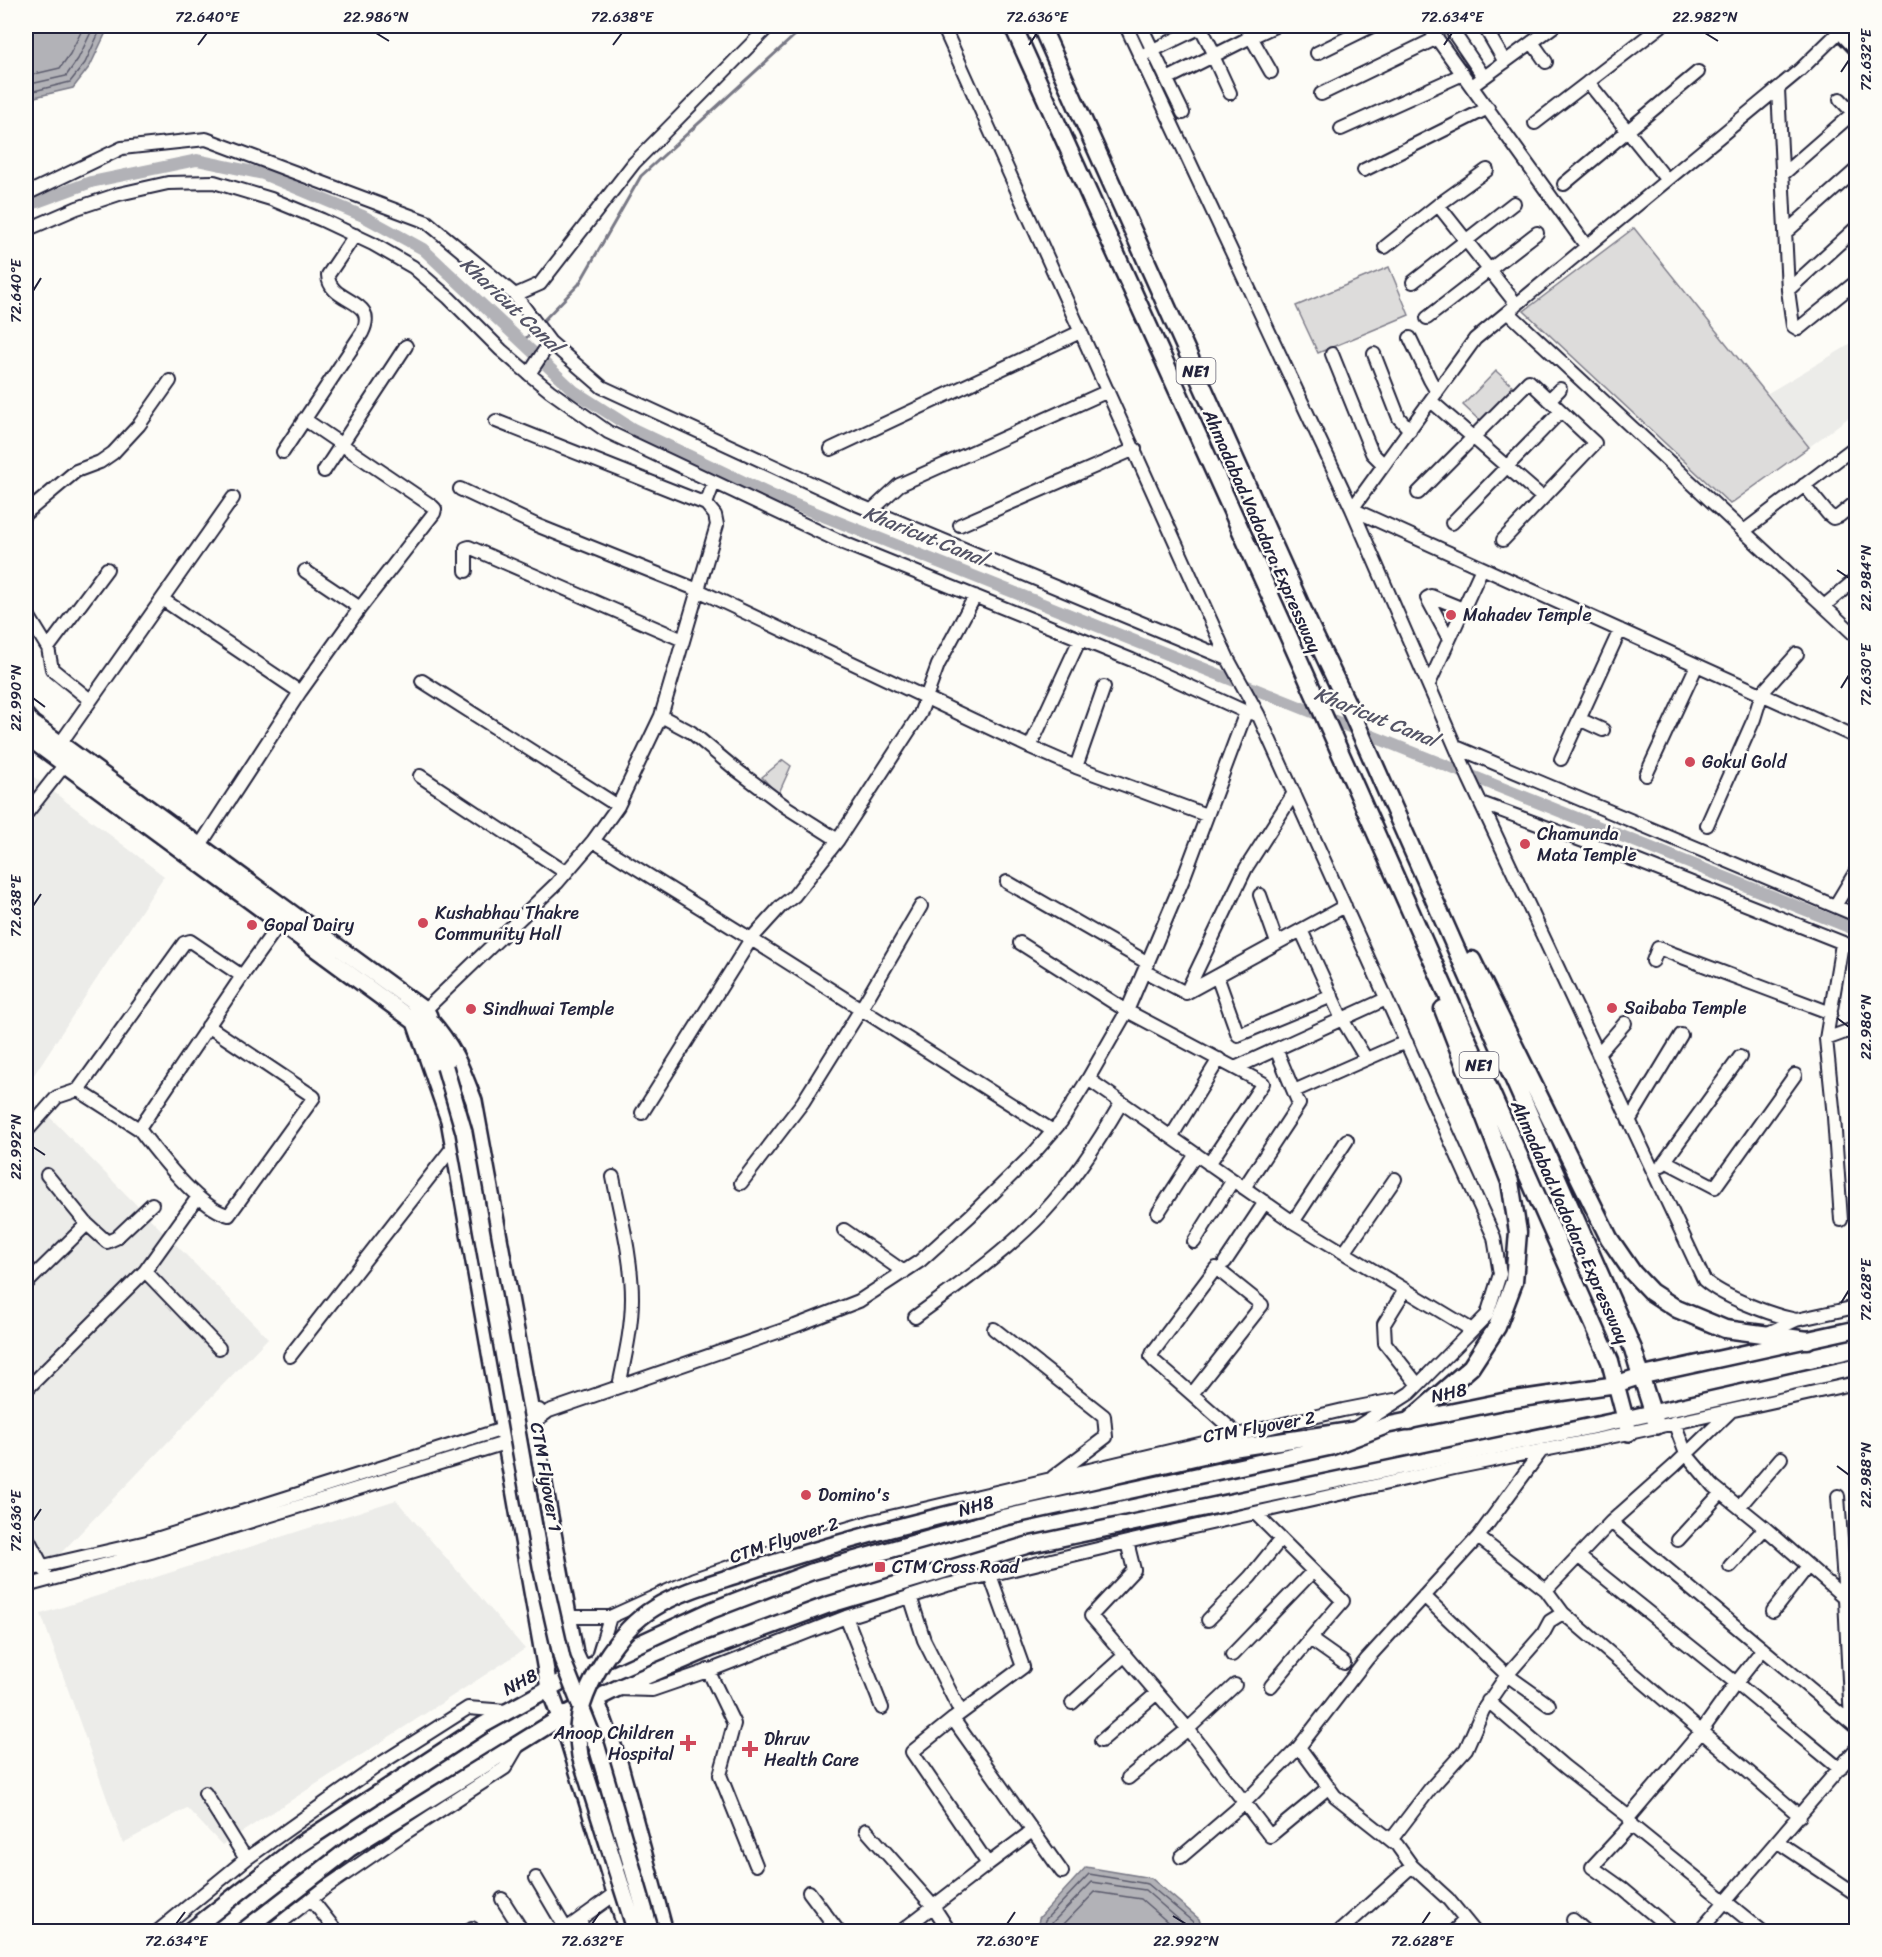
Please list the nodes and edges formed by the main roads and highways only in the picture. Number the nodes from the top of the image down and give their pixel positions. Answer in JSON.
{"nodes":[{"id":1,"x":1013,"y":26,"type":"edge"},
{"id":2,"x":1041,"y":26,"type":"edge"},
{"id":3,"x":1840,"y":27,"type":"edge"},
{"id":4,"x":1857,"y":47,"type":"edge"},
{"id":5,"x":26,"y":716,"type":"edge"},
{"id":6,"x":26,"y":736,"type":"edge"},
{"id":7,"x":69,"y":759,"type":"junction"},
{"id":8,"x":195,"y":852,"type":"junction"},
{"id":9,"x":1430,"y":890,"type":"junction"},
{"id":10,"x":1430,"y":955,"type":"junction"},
{"id":11,"x":373,"y":982,"type":"junction"},
{"id":12,"x":423,"y":1017,"type":"junction"},
{"id":13,"x":1857,"y":1329,"type":"edge"},
{"id":14,"x":1808,"y":1340,"type":"junction"},
{"id":15,"x":1857,"y":1367,"type":"edge"},
{"id":16,"x":1641,"y":1376,"type":"junction"},
{"id":17,"x":1616,"y":1384,"type":"junction"},
{"id":18,"x":1654,"y":1419,"type":"junction"},
{"id":19,"x":1409,"y":1421,"type":"junction"},
{"id":20,"x":1388,"y":1425,"type":"junction"},
{"id":21,"x":1627,"y":1426,"type":"junction"},
{"id":22,"x":589,"y":1666,"type":"junction"},
{"id":23,"x":549,"y":1688,"type":"junction"},
{"id":24,"x":596,"y":1699,"type":"junction"},
{"id":25,"x":560,"y":1717,"type":"junction"},
{"id":26,"x":189,"y":1932,"type":"edge"},
{"id":27,"x":242,"y":1932,"type":"edge"},
{"id":28,"x":627,"y":1932,"type":"edge"},
{"id":29,"x":636,"y":1932,"type":"edge"},
{"id":30,"x":651,"y":1932,"type":"edge"},
{"id":31,"x":665,"y":1932,"type":"edge"}],
"edges":[{"from":1,"to":10,"type":"highway","name":"Ahmadabad Vadodara Expressway","number":"NE1"},
{"from":2,"to":9,"type":"highway","name":"Ahmadabad Vadodara Expressway","number":"NE1"},
{"from":3,"to":4,"type":"main road"},
{"from":5,"to":7,"type":"main road"},
{"from":6,"to":7,"type":"main road"},
{"from":7,"to":8,"type":"main road"},
{"from":8,"to":11,"type":"main road"},
{"from":8,"to":11,"type":"main road"},
{"from":9,"to":14,"type":"highway"},
{"from":9,"to":16,"type":"highway","name":"Ahmadabad Vadodara Expressway","number":"NE1"},
{"from":10,"to":17,"type":"highway","name":"Ahmadabad Vadodara Expressway","number":"NE1"},
{"from":10,"to":19,"type":"highway"},
{"from":11,"to":12,"type":"main road"},
{"from":12,"to":22,"type":"main road"},
{"from":12,"to":23,"type":"main road"},
{"from":12,"to":30,"type":"main road","name":"CTM Flyover 1","bridge":true},
{"from":13,"to":14,"type":"main road","name":"NH8"},
{"from":14,"to":16,"type":"main road","name":"NH8"},
{"from":15,"to":18,"type":"main road"},
{"from":16,"to":17,"type":"main road","name":"NH8"},
{"from":16,"to":18,"type":"main road"},
{"from":17,"to":19,"type":"main road","name":"NH8"},
{"from":17,"to":21,"type":"main road"},
{"from":18,"to":21,"type":"main road"},
{"from":19,"to":20,"type":"main road","name":"NH8"},
{"from":20,"to":22,"type":"main road","name":"NH8"},
{"from":20,"to":29,"type":"main road","name":"CTM Flyover 2","bridge":true},
{"from":21,"to":24,"type":"main road"},
{"from":22,"to":23,"type":"main road","name":"NH8"},
{"from":22,"to":24,"type":"main road"},
{"from":23,"to":25,"type":"main road"},
{"from":23,"to":26,"type":"main road","name":"NH8"},
{"from":24,"to":25,"type":"main road"},
{"from":24,"to":31,"type":"main road"},
{"from":25,"to":27,"type":"main road"},
{"from":25,"to":28,"type":"main road"}]}
